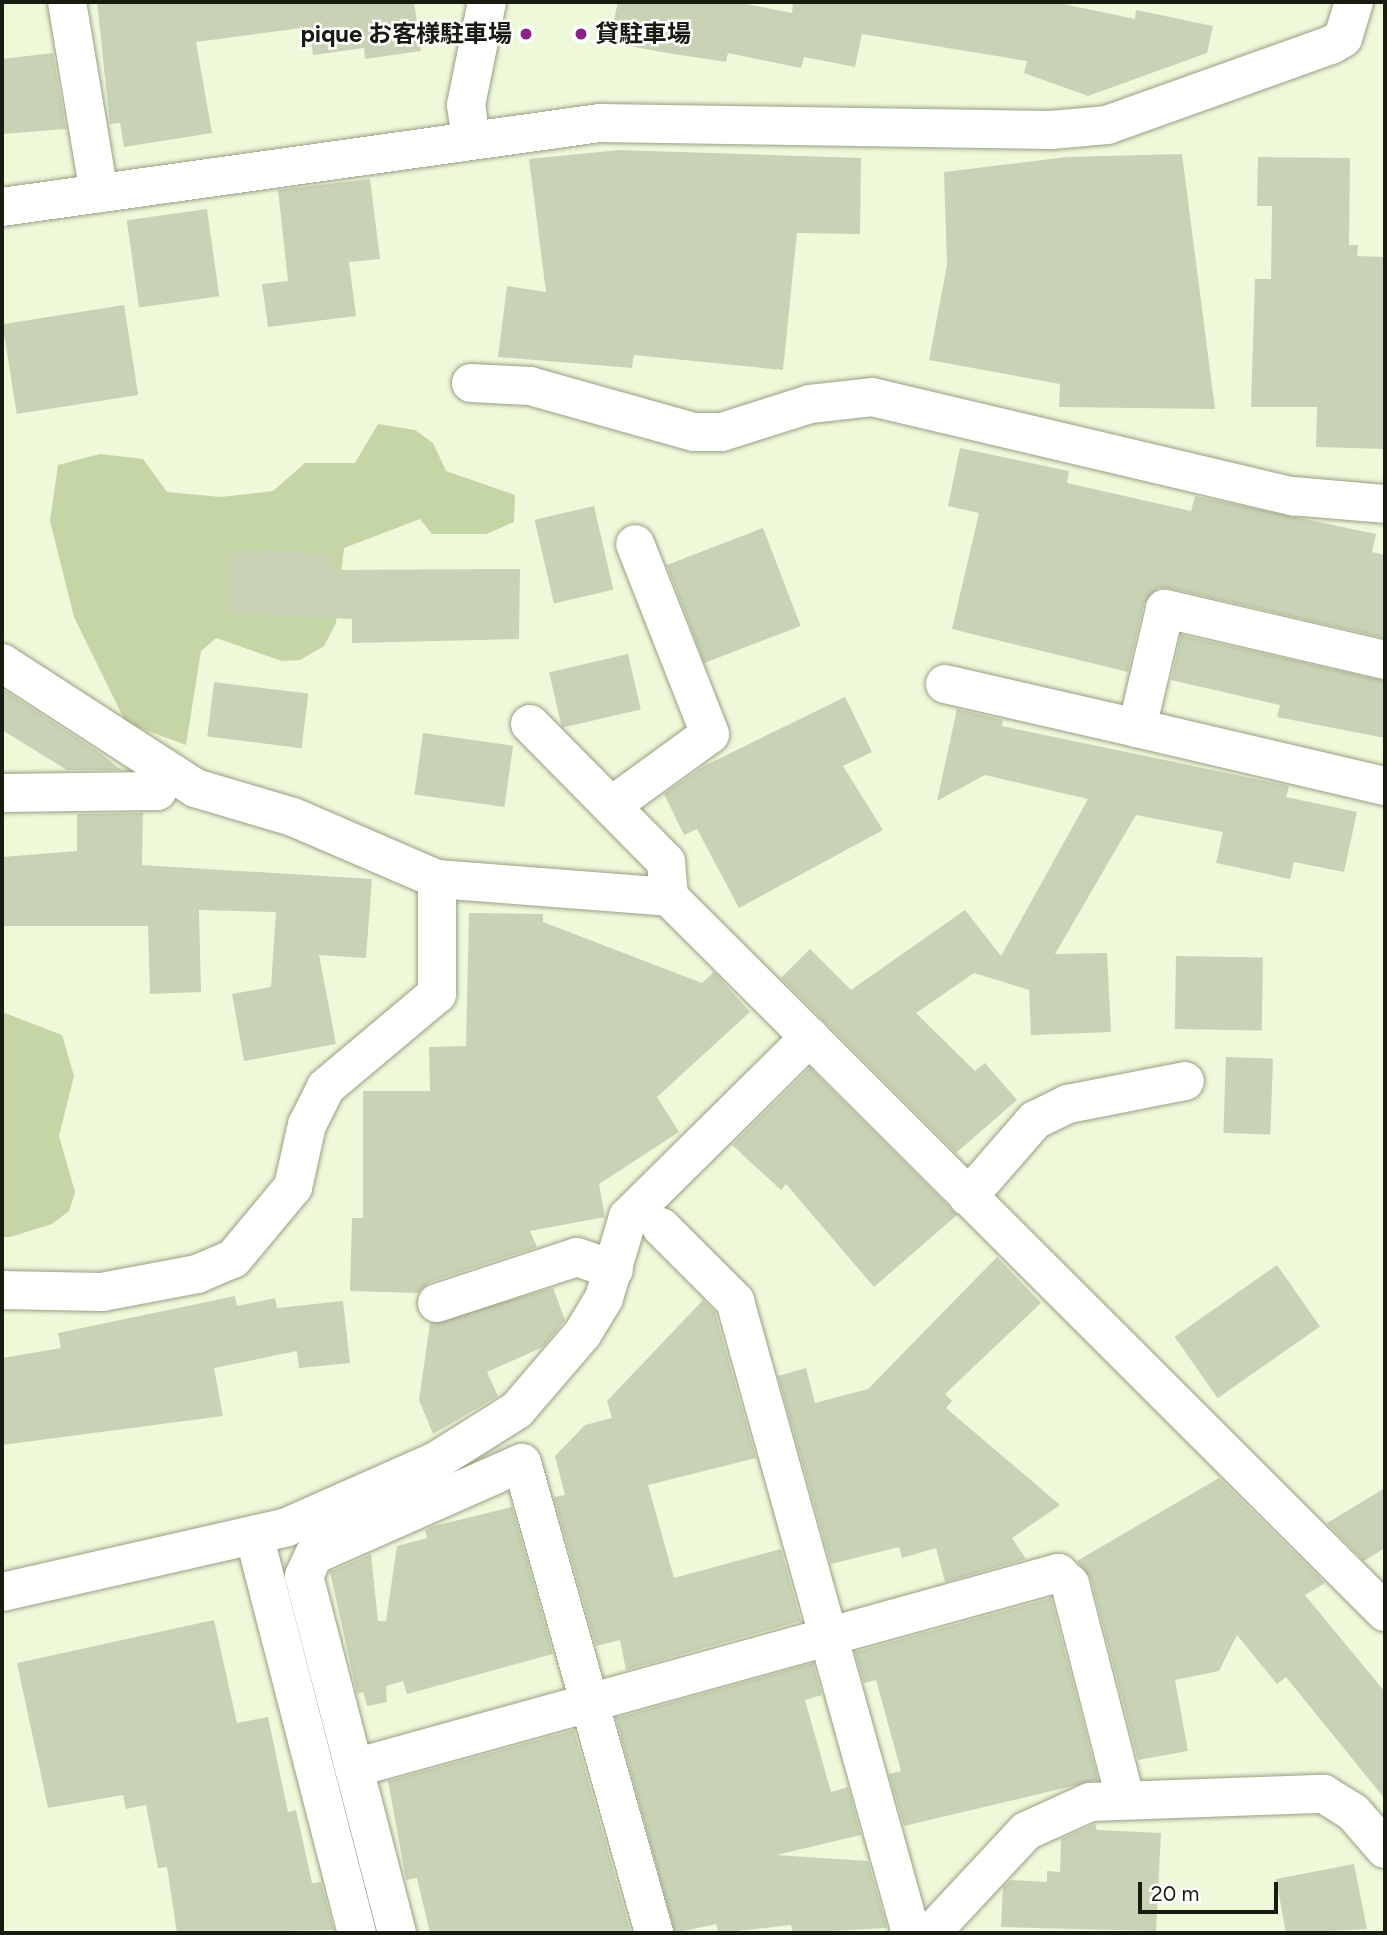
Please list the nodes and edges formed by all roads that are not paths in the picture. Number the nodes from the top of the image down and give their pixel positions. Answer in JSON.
{"nodes":[{"id":1,"x":67,"y":2,"type":"edge"},
{"id":2,"x":487,"y":2,"type":"edge"},
{"id":3,"x":1354,"y":2,"type":"edge"},
{"id":4,"x":471,"y":140,"type":"junction"},
{"id":5,"x":99,"y":193,"type":"junction"},
{"id":6,"x":2,"y":207,"type":"edge"},
{"id":7,"x":471,"y":383,"type":"dead end"},
{"id":8,"x":1385,"y":504,"type":"edge"},
{"id":9,"x":635,"y":544,"type":"dead end"},
{"id":10,"x":1385,"y":660,"type":"edge"},
{"id":11,"x":2,"y":663,"type":"edge"},
{"id":12,"x":945,"y":684,"type":"dead end"},
{"id":13,"x":530,"y":724,"type":"dead end"},
{"id":14,"x":1137,"y":728,"type":"junction"},
{"id":15,"x":169,"y":774,"type":"junction"},
{"id":16,"x":1385,"y":786,"type":"edge"},
{"id":17,"x":2,"y":793,"type":"edge"},
{"id":18,"x":611,"y":806,"type":"junction"},
{"id":19,"x":437,"y":879,"type":"junction"},
{"id":20,"x":669,"y":897,"type":"junction"},
{"id":21,"x":810,"y":1038,"type":"junction"},
{"id":22,"x":1185,"y":1081,"type":"dead end"},
{"id":23,"x":968,"y":1197,"type":"junction"},
{"id":24,"x":661,"y":1227,"type":"dead end"},
{"id":25,"x":614,"y":1270,"type":"junction"},
{"id":26,"x":2,"y":1290,"type":"edge"},
{"id":27,"x":437,"y":1303,"type":"dead end"},
{"id":28,"x":254,"y":1535,"type":"junction"},
{"id":29,"x":2,"y":1592,"type":"edge"},
{"id":30,"x":1385,"y":1612,"type":"edge"},
{"id":31,"x":828,"y":1637,"type":"junction"},
{"id":32,"x":590,"y":1703,"type":"junction"},
{"id":33,"x":354,"y":1768,"type":"junction"},
{"id":34,"x":1125,"y":1798,"type":"junction"},
{"id":35,"x":1385,"y":1849,"type":"edge"},
{"id":36,"x":357,"y":1933,"type":"edge"},
{"id":37,"x":397,"y":1933,"type":"edge"},
{"id":38,"x":654,"y":1933,"type":"edge"},
{"id":39,"x":918,"y":1933,"type":"edge"},
{"id":40,"x":930,"y":1933,"type":"edge"}],
"edges":[{"from":1,"to":5,"type":"street"},
{"from":2,"to":4,"type":"street"},
{"from":3,"to":4,"type":"street"},
{"from":4,"to":5,"type":"street"},
{"from":5,"to":6,"type":"street"},
{"from":7,"to":8,"type":"street"},
{"from":9,"to":18,"type":"street"},
{"from":10,"to":14,"type":"street"},
{"from":11,"to":15,"type":"street"},
{"from":12,"to":14,"type":"street"},
{"from":13,"to":18,"type":"street"},
{"from":14,"to":16,"type":"street"},
{"from":15,"to":17,"type":"street"},
{"from":15,"to":19,"type":"street"},
{"from":18,"to":20,"type":"street"},
{"from":19,"to":20,"type":"street"},
{"from":19,"to":26,"type":"street"},
{"from":20,"to":21,"type":"street"},
{"from":21,"to":23,"type":"street"},
{"from":21,"to":25,"type":"street"},
{"from":22,"to":23,"type":"street"},
{"from":23,"to":30,"type":"street"},
{"from":24,"to":31,"type":"street"},
{"from":25,"to":27,"type":"street"},
{"from":25,"to":28,"type":"street"},
{"from":28,"to":29,"type":"street"},
{"from":28,"to":36,"type":"street"},
{"from":31,"to":32,"type":"street"},
{"from":31,"to":34,"type":"street"},
{"from":31,"to":39,"type":"street"},
{"from":32,"to":33,"type":"street"},
{"from":32,"to":33,"type":"street"},
{"from":32,"to":38,"type":"street"},
{"from":33,"to":37,"type":"street"},
{"from":34,"to":35,"type":"street"},
{"from":34,"to":40,"type":"street"}]}
